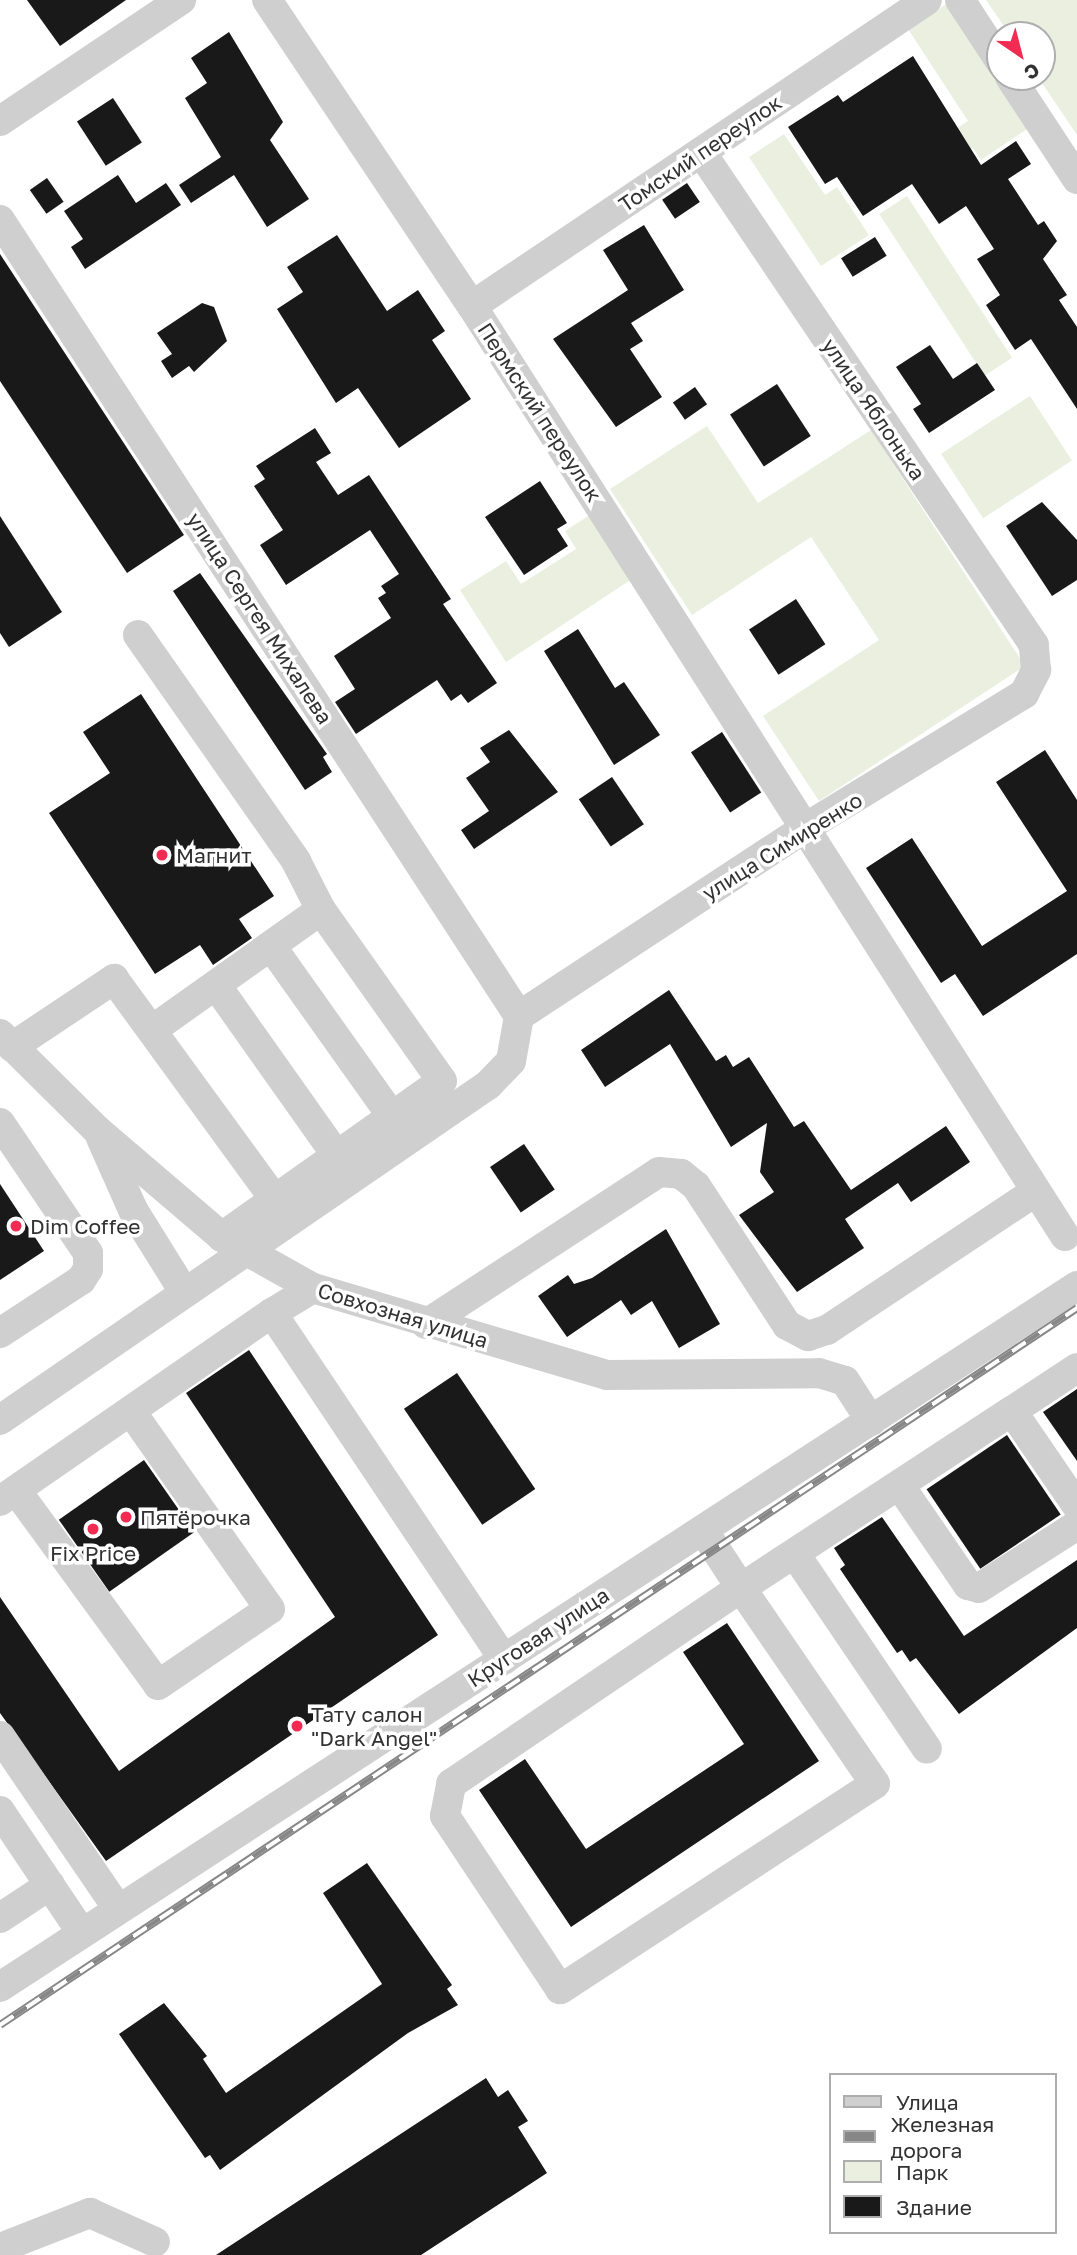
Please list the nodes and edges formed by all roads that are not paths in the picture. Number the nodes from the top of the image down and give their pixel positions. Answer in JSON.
{"nodes":[{"id":1,"x":181,"y":0,"type":"edge"},
{"id":2,"x":267,"y":0,"type":"edge"},
{"id":3,"x":927,"y":0,"type":"edge"},
{"id":4,"x":960,"y":0,"type":"edge"},
{"id":5,"x":986,"y":40,"type":"edge"},
{"id":6,"x":1019,"y":91,"type":"edge"},
{"id":7,"x":0,"y":121,"type":"edge"},
{"id":8,"x":701,"y":152,"type":"junction"},
{"id":9,"x":1077,"y":179,"type":"edge"},
{"id":10,"x":0,"y":220,"type":"edge"},
{"id":11,"x":472,"y":306,"type":"junction"},
{"id":12,"x":138,"y":635,"type":"dead end"},
{"id":13,"x":1036,"y":670,"type":"joint"},
{"id":14,"x":805,"y":828,"type":"junction"},
{"id":15,"x":321,"y":910,"type":"junction"},
{"id":16,"x":271,"y":946,"type":"junction"},
{"id":17,"x":216,"y":985,"type":"junction"},
{"id":18,"x":519,"y":1016,"type":"junction"},
{"id":19,"x":152,"y":1030,"type":"junction"},
{"id":20,"x":6,"y":1041,"type":"edge"},
{"id":21,"x":392,"y":1116,"type":"junction"},
{"id":22,"x":0,"y":1123,"type":"edge"},
{"id":23,"x":98,"y":1131,"type":"junction"},
{"id":24,"x":337,"y":1156,"type":"junction"},
{"id":25,"x":1035,"y":1192,"type":"junction"},
{"id":26,"x":275,"y":1200,"type":"junction"},
{"id":27,"x":1065,"y":1236,"type":"dead end"},
{"id":28,"x":232,"y":1245,"type":"junction"},
{"id":29,"x":1077,"y":1286,"type":"edge"},
{"id":30,"x":313,"y":1288,"type":"junction"},
{"id":31,"x":184,"y":1292,"type":"junction"},
{"id":32,"x":272,"y":1313,"type":"junction"},
{"id":33,"x":426,"y":1324,"type":"junction"},
{"id":34,"x":0,"y":1333,"type":"edge"},
{"id":35,"x":1077,"y":1368,"type":"edge"},
{"id":36,"x":131,"y":1410,"type":"junction"},
{"id":37,"x":1012,"y":1410,"type":"junction"},
{"id":38,"x":0,"y":1420,"type":"edge"},
{"id":39,"x":871,"y":1421,"type":"junction"},
{"id":40,"x":900,"y":1486,"type":"junction"},
{"id":41,"x":8,"y":1496,"type":"edge"},
{"id":42,"x":1077,"y":1506,"type":"edge"},
{"id":43,"x":1077,"y":1525,"type":"edge"},
{"id":44,"x":703,"y":1530,"type":"junction"},
{"id":45,"x":795,"y":1554,"type":"junction"},
{"id":46,"x":741,"y":1588,"type":"junction"},
{"id":47,"x":505,"y":1659,"type":"junction"},
{"id":48,"x":0,"y":1736,"type":"edge"},
{"id":49,"x":927,"y":1749,"type":"dead end"},
{"id":50,"x":0,"y":1811,"type":"edge"},
{"id":51,"x":50,"y":1885,"type":"junction"},
{"id":52,"x":118,"y":1909,"type":"junction"},
{"id":53,"x":0,"y":1918,"type":"edge"},
{"id":54,"x":82,"y":1933,"type":"junction"},
{"id":55,"x":0,"y":1987,"type":"edge"},
{"id":56,"x":155,"y":2242,"type":"dead end"},
{"id":57,"x":0,"y":2248,"type":"edge"}],
"edges":[{"from":1,"to":7,"type":"street"},
{"from":2,"to":11,"type":"street","name":"Пермский переулок"},
{"from":3,"to":8,"type":"street","name":"Томский переулок"},
{"from":4,"to":5,"type":"street"},
{"from":6,"to":9,"type":"street"},
{"from":8,"to":11,"type":"street","name":"Томский переулок"},
{"from":8,"to":13,"type":"street","name":"улица Яблонька"},
{"from":10,"to":18,"type":"street","name":"улица Сергея Михалева"},
{"from":11,"to":14,"type":"street","name":"Пермский переулок"},
{"from":12,"to":15,"type":"street"},
{"from":13,"to":14,"type":"street","name":"улица Симиренко"},
{"from":14,"to":18,"type":"street","name":"улица Симиренко"},
{"from":14,"to":25,"type":"street","name":"Пермский переулок"},
{"from":15,"to":16,"type":"street"},
{"from":15,"to":21,"type":"street"},
{"from":16,"to":17,"type":"street"},
{"from":16,"to":21,"type":"street"},
{"from":17,"to":19,"type":"street"},
{"from":17,"to":24,"type":"street"},
{"from":18,"to":28,"type":"street"},
{"from":19,"to":20,"type":"street"},
{"from":19,"to":26,"type":"street"},
{"from":20,"to":23,"type":"street","name":"Совхозная улица"},
{"from":21,"to":24,"type":"street"},
{"from":22,"to":34,"type":"street"},
{"from":23,"to":28,"type":"street","name":"Совхозная улица"},
{"from":23,"to":31,"type":"street"},
{"from":24,"to":26,"type":"street"},
{"from":25,"to":27,"type":"street","name":"Пермский переулок"},
{"from":25,"to":33,"type":"street"},
{"from":26,"to":28,"type":"street"},
{"from":28,"to":30,"type":"street","name":"Совхозная улица"},
{"from":28,"to":31,"type":"street"},
{"from":29,"to":39,"type":"street","name":"Круговая улица"},
{"from":30,"to":32,"type":"street"},
{"from":30,"to":33,"type":"street","name":"Совхозная улица"},
{"from":31,"to":38,"type":"street"},
{"from":32,"to":36,"type":"street"},
{"from":32,"to":47,"type":"street"},
{"from":33,"to":39,"type":"street","name":"Совхозная улица"},
{"from":35,"to":37,"type":"street"},
{"from":36,"to":41,"type":"street"},
{"from":36,"to":41,"type":"street"},
{"from":37,"to":40,"type":"street"},
{"from":37,"to":42,"type":"street"},
{"from":39,"to":44,"type":"street","name":"Круговая улица"},
{"from":40,"to":43,"type":"street"},
{"from":40,"to":45,"type":"street"},
{"from":44,"to":46,"type":"street"},
{"from":44,"to":47,"type":"street","name":"Круговая улица"},
{"from":45,"to":46,"type":"street"},
{"from":45,"to":49,"type":"street"},
{"from":46,"to":46,"type":"street"},
{"from":47,"to":52,"type":"street","name":"Круговая улица"},
{"from":48,"to":52,"type":"street"},
{"from":50,"to":51,"type":"street"},
{"from":51,"to":53,"type":"street"},
{"from":51,"to":54,"type":"street"},
{"from":52,"to":54,"type":"street","name":"Круговая улица"},
{"from":54,"to":55,"type":"street","name":"Круговая улица"},
{"from":56,"to":57,"type":"street"}]}
